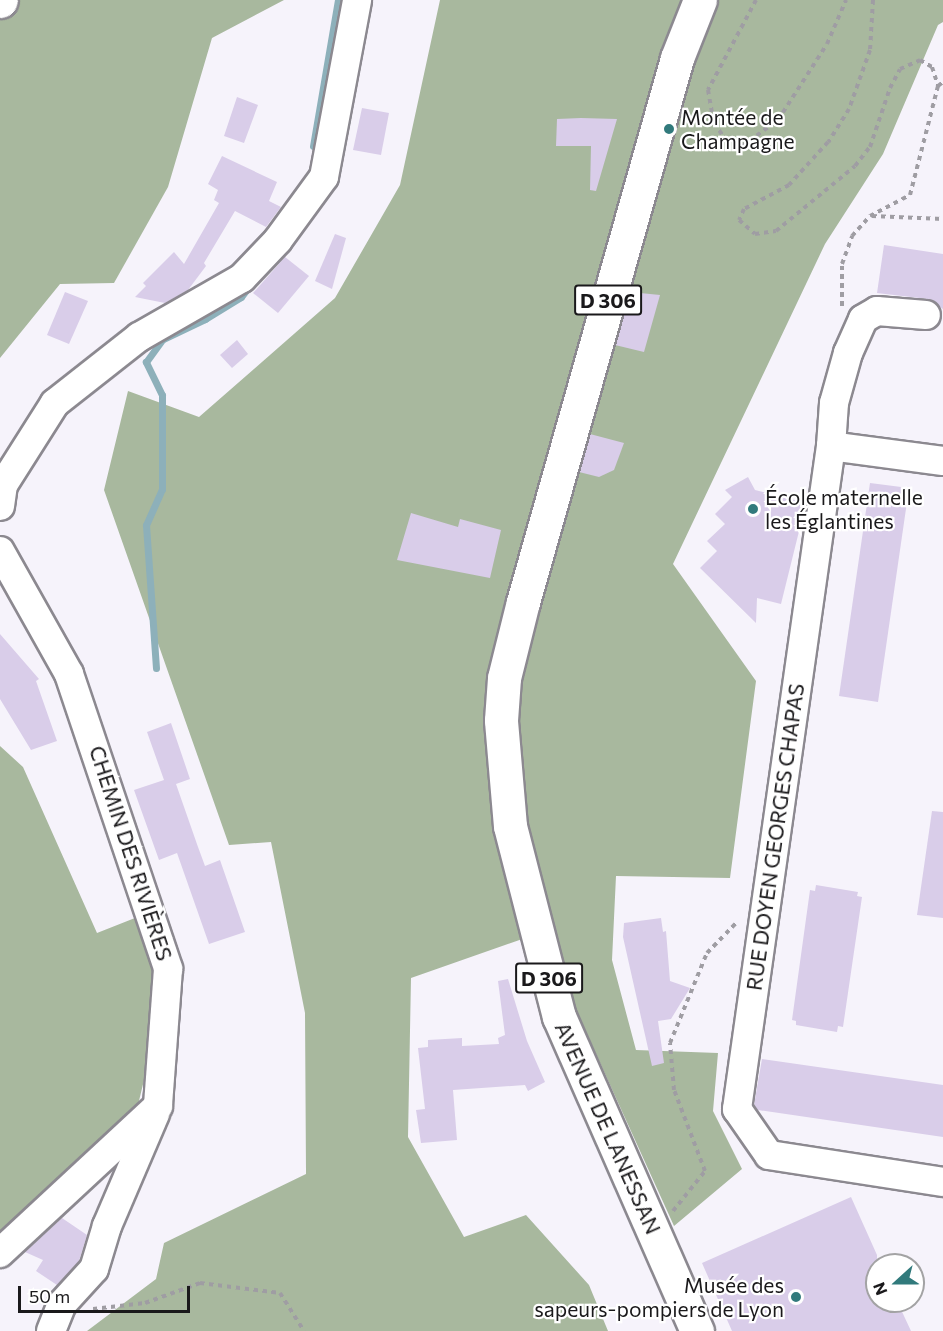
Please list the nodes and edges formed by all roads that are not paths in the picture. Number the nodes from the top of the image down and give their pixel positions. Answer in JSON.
{"nodes":[{"id":1,"x":357,"y":0,"type":"edge"},
{"id":2,"x":700,"y":0,"type":"edge"},
{"id":3,"x":926,"y":315,"type":"dead end"},
{"id":4,"x":831,"y":446,"type":"junction"},
{"id":5,"x":943,"y":461,"type":"edge"},
{"id":6,"x":0,"y":506,"type":"edge"},
{"id":7,"x":0,"y":551,"type":"edge"},
{"id":8,"x":158,"y":1106,"type":"junction"},
{"id":9,"x":943,"y":1182,"type":"edge"},
{"id":10,"x":0,"y":1253,"type":"edge"},
{"id":11,"x":51,"y":1331,"type":"edge"},
{"id":12,"x":697,"y":1331,"type":"edge"}],
"edges":[{"from":1,"to":6,"type":"street"},
{"from":2,"to":12,"type":"main road","name":"AVENUE DE LANESSAN","number":"D 306"},
{"from":3,"to":4,"type":"street","name":"RUE DOYEN GEORGES CHAPAS"},
{"from":4,"to":5,"type":"street"},
{"from":4,"to":9,"type":"street","name":"RUE DOYEN GEORGES CHAPAS"},
{"from":7,"to":8,"type":"street","name":"CHEMIN DES RIVIÈRES"},
{"from":8,"to":10,"type":"street"},
{"from":8,"to":11,"type":"street","name":"CHEMIN DES RIVIÈRES"}]}
